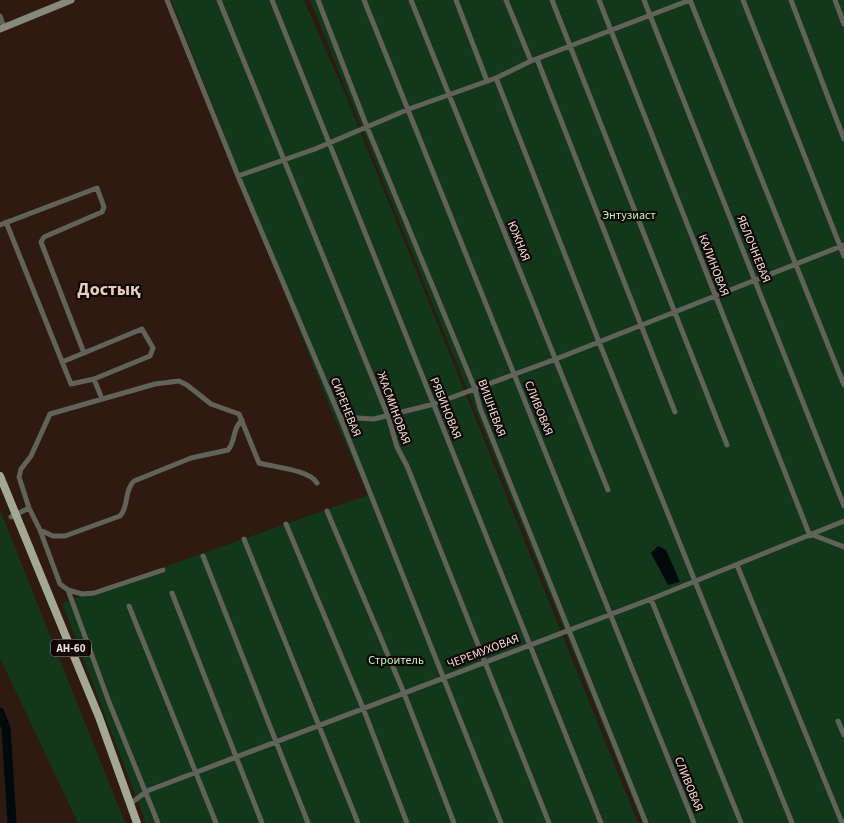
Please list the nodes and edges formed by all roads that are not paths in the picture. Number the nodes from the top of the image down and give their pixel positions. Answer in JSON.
{"nodes":[{"id":1,"x":71,"y":0,"type":"edge"},
{"id":2,"x":168,"y":0,"type":"edge"},
{"id":3,"x":219,"y":0,"type":"edge"},
{"id":4,"x":272,"y":0,"type":"edge"},
{"id":5,"x":318,"y":0,"type":"edge"},
{"id":6,"x":364,"y":0,"type":"edge"},
{"id":7,"x":411,"y":0,"type":"edge"},
{"id":8,"x":456,"y":0,"type":"edge"},
{"id":9,"x":506,"y":0,"type":"edge"},
{"id":10,"x":552,"y":0,"type":"edge"},
{"id":11,"x":599,"y":0,"type":"edge"},
{"id":12,"x":644,"y":0,"type":"edge"},
{"id":13,"x":690,"y":0,"type":"edge"},
{"id":14,"x":743,"y":0,"type":"edge"},
{"id":15,"x":791,"y":0,"type":"edge"},
{"id":16,"x":834,"y":0,"type":"edge"},
{"id":17,"x":0,"y":16,"type":"edge"},
{"id":18,"x":651,"y":16,"type":"junction"},
{"id":19,"x":844,"y":24,"type":"edge"},
{"id":20,"x":2,"y":28,"type":"edge"},
{"id":21,"x":612,"y":30,"type":"junction"},
{"id":22,"x":571,"y":46,"type":"junction"},
{"id":23,"x":534,"y":60,"type":"junction"},
{"id":24,"x":496,"y":78,"type":"junction"},
{"id":25,"x":487,"y":81,"type":"junction"},
{"id":26,"x":449,"y":94,"type":"junction"},
{"id":27,"x":409,"y":109,"type":"junction"},
{"id":28,"x":367,"y":127,"type":"junction"},
{"id":29,"x":844,"y":139,"type":"edge"},
{"id":30,"x":330,"y":143,"type":"junction"},
{"id":31,"x":284,"y":159,"type":"junction"},
{"id":32,"x":238,"y":176,"type":"junction"},
{"id":33,"x":3,"y":223,"type":"edge"},
{"id":34,"x":842,"y":245,"type":"edge"},
{"id":35,"x":844,"y":256,"type":"edge"},
{"id":36,"x":796,"y":264,"type":"junction"},
{"id":37,"x":755,"y":280,"type":"junction"},
{"id":38,"x":716,"y":296,"type":"junction"},
{"id":39,"x":674,"y":312,"type":"junction"},
{"id":40,"x":640,"y":326,"type":"junction"},
{"id":41,"x":599,"y":342,"type":"junction"},
{"id":42,"x":84,"y":353,"type":"junction"},
{"id":43,"x":556,"y":359,"type":"junction"},
{"id":44,"x":62,"y":362,"type":"junction"},
{"id":45,"x":515,"y":375,"type":"junction"},
{"id":46,"x":94,"y":379,"type":"junction"},
{"id":47,"x":844,"y":385,"type":"edge"},
{"id":48,"x":475,"y":389,"type":"junction"},
{"id":49,"x":102,"y":399,"type":"junction"},
{"id":50,"x":434,"y":404,"type":"junction"},
{"id":51,"x":675,"y":412,"type":"dead end"},
{"id":52,"x":388,"y":416,"type":"junction"},
{"id":53,"x":340,"y":417,"type":"junction"},
{"id":54,"x":242,"y":420,"type":"junction"},
{"id":55,"x":727,"y":446,"type":"dead end"},
{"id":56,"x":0,"y":476,"type":"edge"},
{"id":57,"x":317,"y":483,"type":"dead end"},
{"id":58,"x":0,"y":490,"type":"edge"},
{"id":59,"x":608,"y":490,"type":"dead end"},
{"id":60,"x":844,"y":506,"type":"edge"},
{"id":61,"x":29,"y":508,"type":"junction"},
{"id":62,"x":327,"y":511,"type":"dead end"},
{"id":63,"x":13,"y":516,"type":"junction"},
{"id":64,"x":844,"y":521,"type":"edge"},
{"id":65,"x":286,"y":524,"type":"dead end"},
{"id":66,"x":40,"y":530,"type":"junction"},
{"id":67,"x":812,"y":536,"type":"junction"},
{"id":68,"x":244,"y":539,"type":"dead end"},
{"id":69,"x":844,"y":547,"type":"edge"},
{"id":70,"x":203,"y":556,"type":"dead end"},
{"id":71,"x":737,"y":565,"type":"junction"},
{"id":72,"x":163,"y":570,"type":"dead end"},
{"id":73,"x":696,"y":581,"type":"junction"},
{"id":74,"x":68,"y":590,"type":"junction"},
{"id":75,"x":172,"y":593,"type":"dead end"},
{"id":76,"x":651,"y":599,"type":"junction"},
{"id":77,"x":129,"y":606,"type":"dead end"},
{"id":78,"x":610,"y":613,"type":"junction"},
{"id":79,"x":570,"y":629,"type":"junction"},
{"id":80,"x":530,"y":644,"type":"junction"},
{"id":81,"x":486,"y":661,"type":"junction"},
{"id":82,"x":442,"y":677,"type":"junction"},
{"id":83,"x":404,"y":693,"type":"junction"},
{"id":84,"x":363,"y":708,"type":"junction"},
{"id":85,"x":838,"y":721,"type":"dead end"},
{"id":86,"x":320,"y":724,"type":"junction"},
{"id":87,"x":844,"y":735,"type":"edge"},
{"id":88,"x":276,"y":742,"type":"junction"},
{"id":89,"x":236,"y":757,"type":"junction"},
{"id":90,"x":197,"y":772,"type":"junction"},
{"id":91,"x":147,"y":792,"type":"junction"},
{"id":92,"x":130,"y":804,"type":"junction"},
{"id":93,"x":132,"y":823,"type":"edge"},
{"id":94,"x":137,"y":823,"type":"edge"},
{"id":95,"x":158,"y":823,"type":"edge"},
{"id":96,"x":216,"y":823,"type":"edge"},
{"id":97,"x":262,"y":823,"type":"edge"},
{"id":98,"x":308,"y":823,"type":"edge"},
{"id":99,"x":358,"y":823,"type":"edge"},
{"id":100,"x":407,"y":823,"type":"edge"},
{"id":101,"x":454,"y":823,"type":"edge"},
{"id":102,"x":501,"y":823,"type":"edge"},
{"id":103,"x":549,"y":823,"type":"edge"},
{"id":104,"x":600,"y":823,"type":"edge"},
{"id":105,"x":646,"y":823,"type":"edge"},
{"id":106,"x":694,"y":823,"type":"edge"},
{"id":107,"x":741,"y":823,"type":"edge"},
{"id":108,"x":792,"y":823,"type":"edge"},
{"id":109,"x":842,"y":823,"type":"edge"}],
"edges":[{"from":1,"to":20,"type":"main road"},
{"from":2,"to":32,"type":"street","name":"СИРЕНЕВАЯ"},
{"from":3,"to":31,"type":"street","name":"ЖАСМИНОВАЯ"},
{"from":4,"to":30,"type":"street","name":"РЯБИНОВАЯ"},
{"from":5,"to":28,"type":"street","name":"ВИШНЕВАЯ"},
{"from":6,"to":27,"type":"street","name":"СЛИВОВАЯ"},
{"from":7,"to":26,"type":"street","name":"ЮЖНАЯ"},
{"from":8,"to":25,"type":"street"},
{"from":9,"to":23,"type":"street"},
{"from":10,"to":22,"type":"street"},
{"from":11,"to":21,"type":"street","name":"КАЛИНОВАЯ"},
{"from":12,"to":18,"type":"street","name":"ЯБЛОЧНЕВАЯ"},
{"from":13,"to":18,"type":"street"},
{"from":13,"to":36,"type":"street"},
{"from":14,"to":34,"type":"street"},
{"from":15,"to":29,"type":"street"},
{"from":16,"to":19,"type":"street"},
{"from":17,"to":20,"type":"street"},
{"from":18,"to":21,"type":"street"},
{"from":18,"to":37,"type":"street","name":"ЯБЛОЧНЕВАЯ"},
{"from":21,"to":22,"type":"street"},
{"from":21,"to":38,"type":"street","name":"КАЛИНОВАЯ"},
{"from":22,"to":23,"type":"street"},
{"from":22,"to":39,"type":"street"},
{"from":23,"to":24,"type":"street"},
{"from":23,"to":40,"type":"street"},
{"from":24,"to":25,"type":"street"},
{"from":24,"to":41,"type":"street"},
{"from":25,"to":26,"type":"street"},
{"from":26,"to":27,"type":"street"},
{"from":26,"to":43,"type":"street","name":"ЮЖНАЯ"},
{"from":27,"to":28,"type":"street"},
{"from":27,"to":45,"type":"street","name":"СЛИВОВАЯ"},
{"from":28,"to":30,"type":"street"},
{"from":28,"to":48,"type":"street","name":"ВИШНЕВАЯ"},
{"from":30,"to":31,"type":"street"},
{"from":30,"to":50,"type":"street","name":"РЯБИНОВАЯ"},
{"from":31,"to":32,"type":"street"},
{"from":31,"to":52,"type":"street","name":"ЖАСМИНОВАЯ"},
{"from":32,"to":53,"type":"street","name":"СИРЕНЕВАЯ"},
{"from":33,"to":42,"type":"street"},
{"from":33,"to":44,"type":"street"},
{"from":34,"to":35,"type":"street"},
{"from":34,"to":36,"type":"street"},
{"from":36,"to":37,"type":"street"},
{"from":36,"to":47,"type":"street"},
{"from":37,"to":38,"type":"street"},
{"from":37,"to":60,"type":"street","name":"ЯБЛОЧНЕВАЯ"},
{"from":38,"to":39,"type":"street"},
{"from":38,"to":67,"type":"street","name":"КАЛИНОВАЯ"},
{"from":39,"to":40,"type":"street"},
{"from":39,"to":55,"type":"street"},
{"from":40,"to":41,"type":"street"},
{"from":40,"to":51,"type":"street"},
{"from":41,"to":43,"type":"street"},
{"from":41,"to":73,"type":"street"},
{"from":42,"to":44,"type":"street"},
{"from":42,"to":46,"type":"street"},
{"from":43,"to":45,"type":"street"},
{"from":43,"to":59,"type":"street","name":"ЮЖНАЯ"},
{"from":44,"to":46,"type":"street"},
{"from":45,"to":48,"type":"street"},
{"from":45,"to":78,"type":"street","name":"СЛИВОВАЯ"},
{"from":46,"to":49,"type":"street"},
{"from":48,"to":50,"type":"street"},
{"from":48,"to":79,"type":"street","name":"ВИШНЕВАЯ"},
{"from":49,"to":54,"type":"street"},
{"from":49,"to":61,"type":"street"},
{"from":50,"to":52,"type":"street"},
{"from":50,"to":80,"type":"street","name":"РЯБИНОВАЯ"},
{"from":52,"to":53,"type":"street"},
{"from":52,"to":81,"type":"street","name":"ЖАСМИНОВАЯ"},
{"from":53,"to":82,"type":"street","name":"СИРЕНЕВАЯ"},
{"from":54,"to":57,"type":"street"},
{"from":54,"to":66,"type":"street"},
{"from":56,"to":63,"type":"main road","number":"АН-60"},
{"from":58,"to":63,"type":"main road"},
{"from":61,"to":63,"type":"street"},
{"from":61,"to":66,"type":"street"},
{"from":62,"to":83,"type":"street"},
{"from":63,"to":92,"type":"main road","number":"АН-60"},
{"from":63,"to":93,"type":"main road"},
{"from":64,"to":67,"type":"street","name":"ЧЕРЕМУХОВАЯ"},
{"from":65,"to":84,"type":"street"},
{"from":66,"to":74,"type":"street"},
{"from":67,"to":69,"type":"street"},
{"from":67,"to":71,"type":"street","name":"ЧЕРЕМУХОВАЯ"},
{"from":68,"to":86,"type":"street"},
{"from":70,"to":88,"type":"street"},
{"from":71,"to":73,"type":"street","name":"ЧЕРЕМУХОВАЯ"},
{"from":71,"to":109,"type":"street"},
{"from":72,"to":74,"type":"street"},
{"from":73,"to":76,"type":"street","name":"ЧЕРЕМУХОВАЯ"},
{"from":73,"to":108,"type":"street"},
{"from":74,"to":91,"type":"street"},
{"from":75,"to":89,"type":"street"},
{"from":76,"to":78,"type":"street","name":"ЧЕРЕМУХОВАЯ"},
{"from":76,"to":107,"type":"street"},
{"from":77,"to":90,"type":"street"},
{"from":78,"to":79,"type":"street","name":"ЧЕРЕМУХОВАЯ"},
{"from":78,"to":106,"type":"street","name":"СЛИВОВАЯ"},
{"from":79,"to":80,"type":"street","name":"ЧЕРЕМУХОВАЯ"},
{"from":79,"to":105,"type":"street","name":"ВИШНЕВАЯ"},
{"from":80,"to":81,"type":"street","name":"ЧЕРЕМУХОВАЯ"},
{"from":80,"to":104,"type":"street","name":"РЯБИНОВАЯ"},
{"from":81,"to":82,"type":"street","name":"ЧЕРЕМУХОВАЯ"},
{"from":81,"to":103,"type":"street","name":"ЖАСМИНОВАЯ"},
{"from":82,"to":83,"type":"street","name":"ЧЕРЕМУХОВАЯ"},
{"from":82,"to":102,"type":"street","name":"СИРЕНЕВАЯ"},
{"from":83,"to":84,"type":"street","name":"ЧЕРЕМУХОВАЯ"},
{"from":83,"to":101,"type":"street"},
{"from":84,"to":86,"type":"street","name":"ЧЕРЕМУХОВАЯ"},
{"from":84,"to":100,"type":"street"},
{"from":85,"to":87,"type":"street"},
{"from":86,"to":88,"type":"street","name":"ЧЕРЕМУХОВАЯ"},
{"from":86,"to":99,"type":"street"},
{"from":88,"to":89,"type":"street","name":"ЧЕРЕМУХОВАЯ"},
{"from":88,"to":98,"type":"street"},
{"from":89,"to":90,"type":"street","name":"ЧЕРЕМУХОВАЯ"},
{"from":89,"to":97,"type":"street"},
{"from":90,"to":91,"type":"street","name":"ЧЕРЕМУХОВАЯ"},
{"from":90,"to":96,"type":"street"},
{"from":91,"to":92,"type":"street","name":"ЧЕРЕМУХОВАЯ"},
{"from":91,"to":95,"type":"street"},
{"from":92,"to":94,"type":"main road","number":"АН-60"}]}
